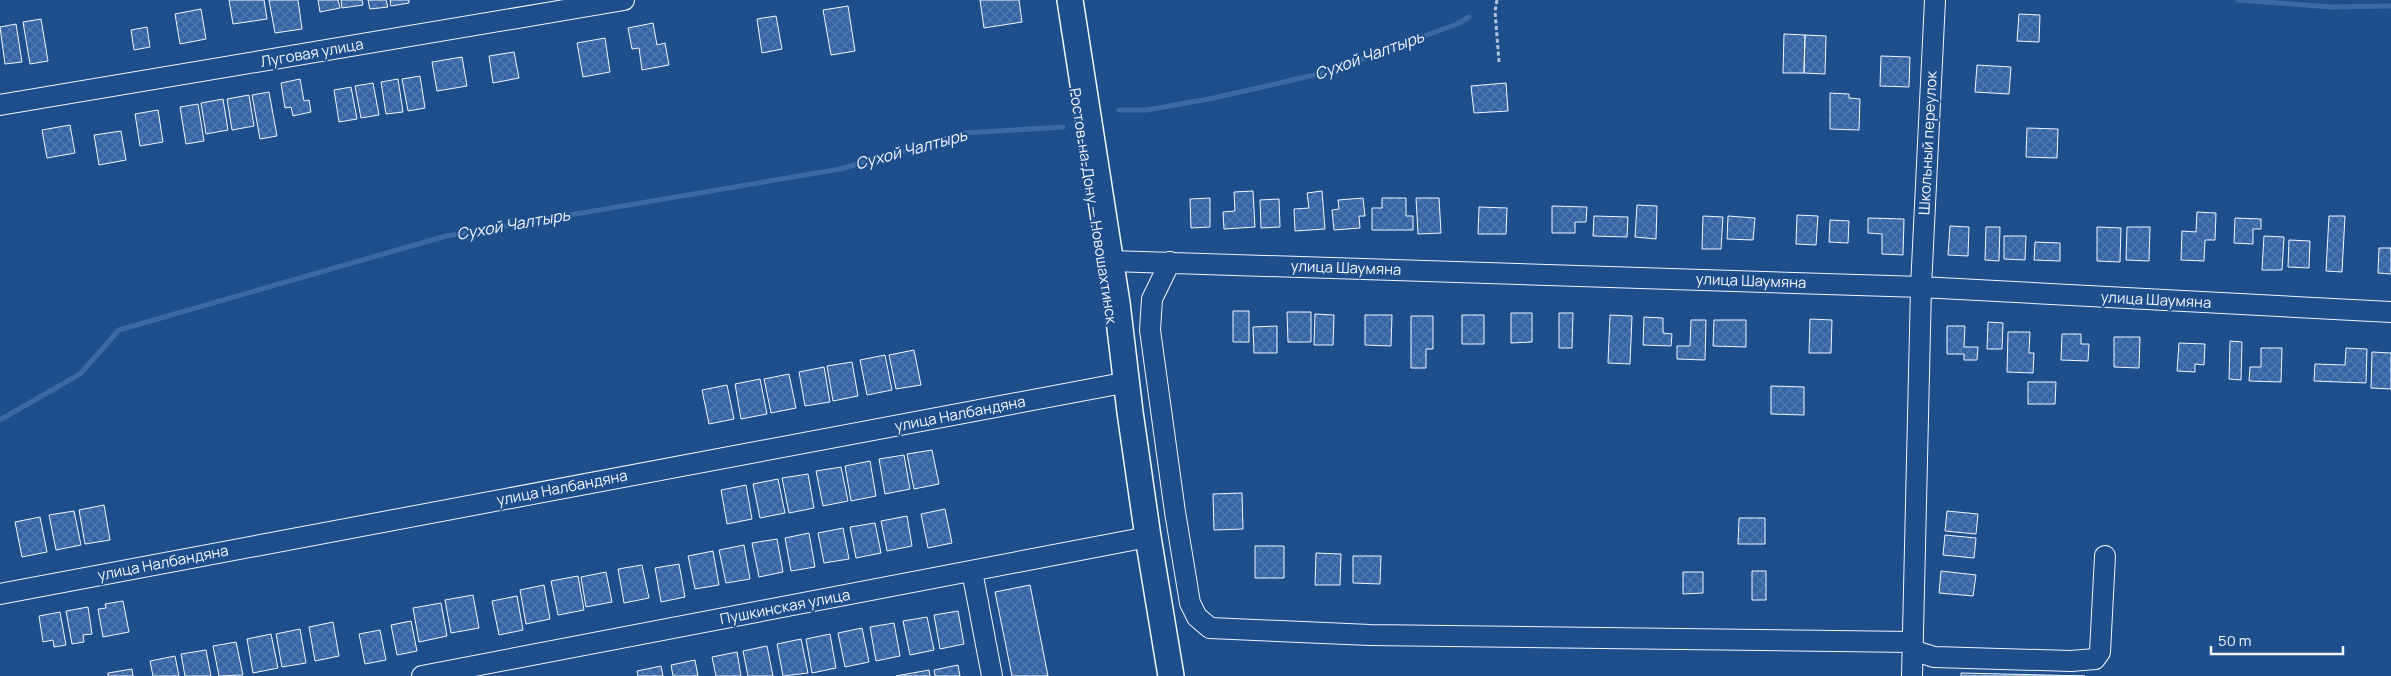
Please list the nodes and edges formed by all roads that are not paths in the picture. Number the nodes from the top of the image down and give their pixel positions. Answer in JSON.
{"nodes":[{"id":1,"x":624,"y":0,"type":"edge"},
{"id":2,"x":1061,"y":0,"type":"edge"},
{"id":3,"x":1070,"y":0,"type":"edge"},
{"id":4,"x":1935,"y":0,"type":"edge"},
{"id":5,"x":0,"y":105,"type":"edge"},
{"id":6,"x":1110,"y":261,"type":"junction"},
{"id":7,"x":1170,"y":262,"type":"junction"},
{"id":8,"x":1921,"y":287,"type":"junction"},
{"id":9,"x":2391,"y":312,"type":"edge"},
{"id":10,"x":1123,"y":383,"type":"junction"},
{"id":11,"x":1130,"y":412,"type":"junction"},
{"id":12,"x":1148,"y":537,"type":"junction"},
{"id":13,"x":2105,"y":556,"type":"dead end"},
{"id":14,"x":972,"y":571,"type":"junction"},
{"id":15,"x":0,"y":594,"type":"edge"},
{"id":16,"x":1912,"y":646,"type":"junction"},
{"id":17,"x":422,"y":676,"type":"edge"},
{"id":18,"x":992,"y":676,"type":"edge"},
{"id":19,"x":1171,"y":676,"type":"edge"},
{"id":20,"x":1912,"y":676,"type":"edge"}],
"edges":[{"from":1,"to":5,"type":"street","name":"Луговая улица"},
{"from":2,"to":10,"type":"main road","name":"Ростов-на-Дону — Новошахтинск"},
{"from":3,"to":6,"type":"main road","name":"Ростов-на-Дону — Новошахтинск"},
{"from":4,"to":8,"type":"street","name":"Школьный переулок"},
{"from":6,"to":7,"type":"street","name":"улица Шаумяна"},
{"from":6,"to":11,"type":"main road","name":"Ростов-на-Дону — Новошахтинск"},
{"from":7,"to":8,"type":"street","name":"улица Шаумяна"},
{"from":7,"to":16,"type":"street"},
{"from":8,"to":9,"type":"street","name":"улица Шаумяна"},
{"from":8,"to":16,"type":"street","name":"Школьный переулок"},
{"from":10,"to":11,"type":"main road","name":"Ростов-на-Дону — Новошахтинск"},
{"from":10,"to":15,"type":"street","name":"улица Налбандяна"},
{"from":11,"to":12,"type":"main road","name":"Ростов-на-Дону — Новошахтинск"},
{"from":12,"to":14,"type":"street","name":"Пушкинская улица"},
{"from":12,"to":19,"type":"main road","name":"Ростов-на-Дону — Новошахтинск"},
{"from":13,"to":16,"type":"street"},
{"from":14,"to":17,"type":"street","name":"Пушкинская улица"},
{"from":14,"to":18,"type":"street"},
{"from":16,"to":20,"type":"street","name":"Школьный переулок"}]}
